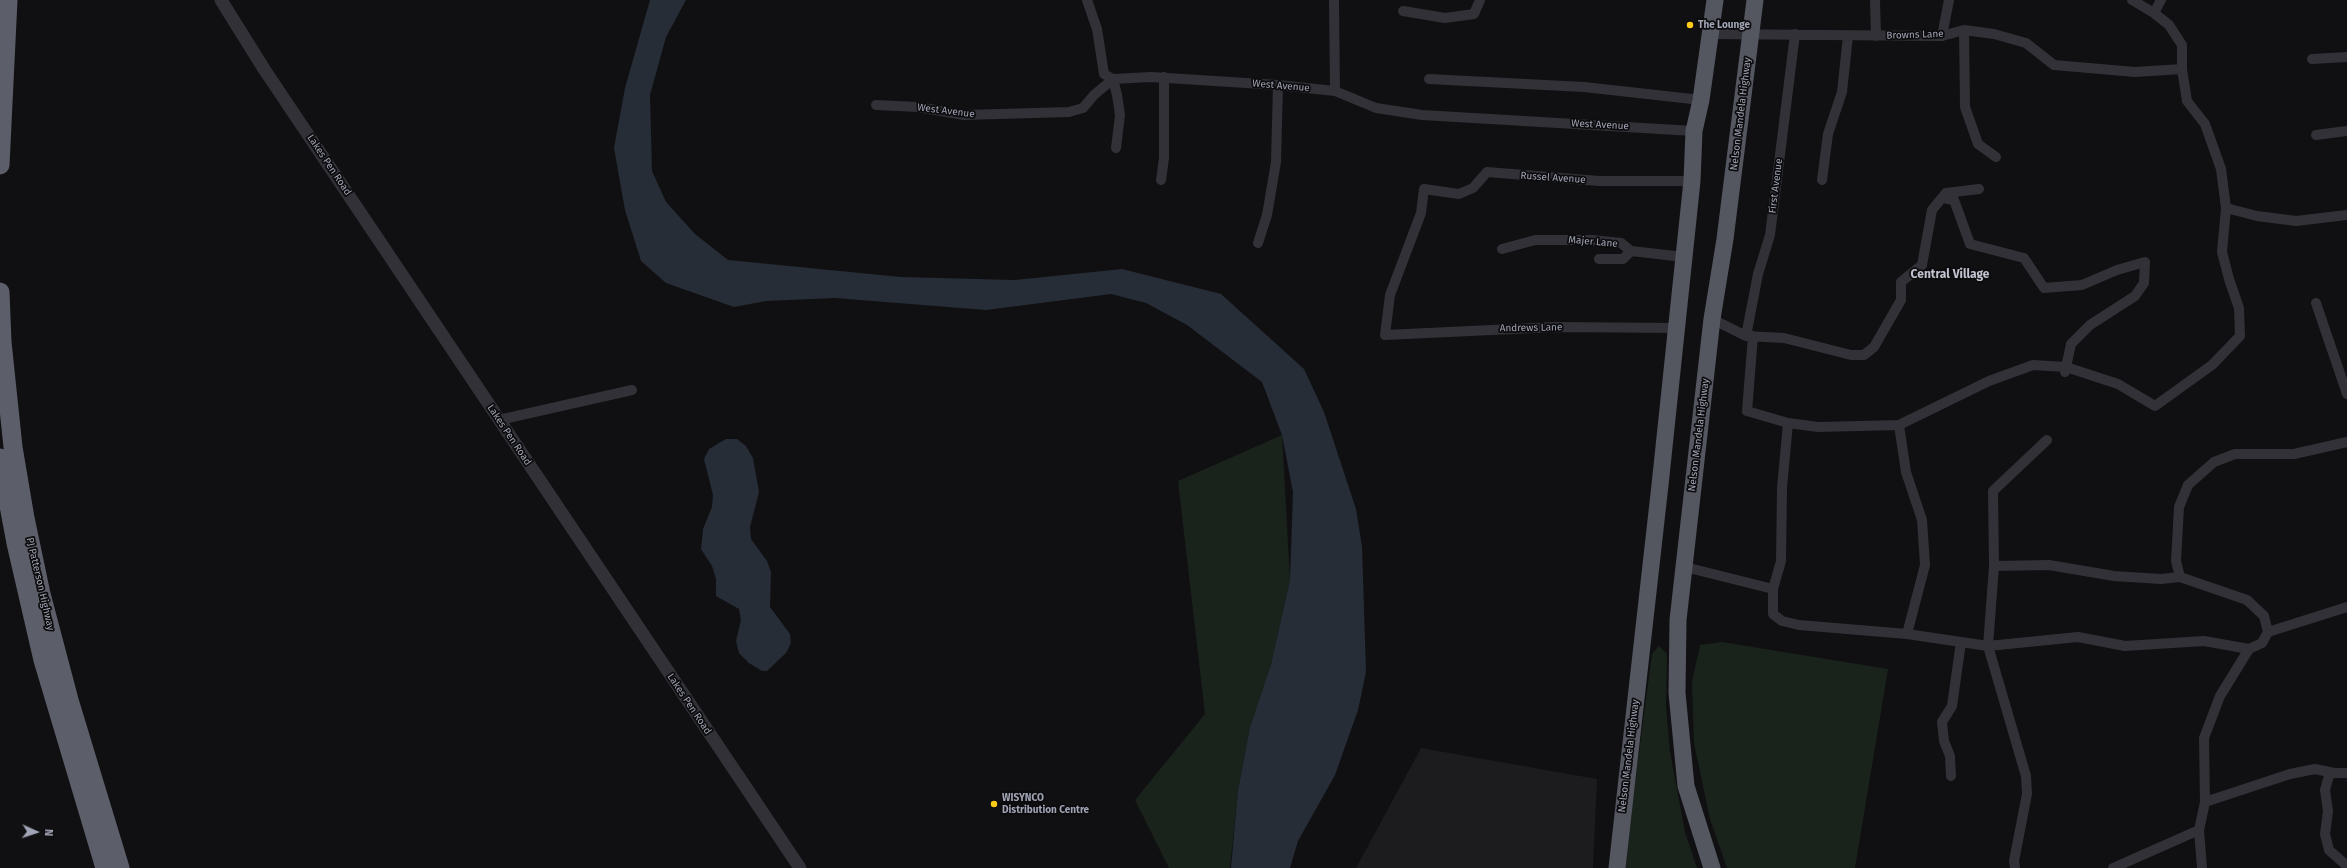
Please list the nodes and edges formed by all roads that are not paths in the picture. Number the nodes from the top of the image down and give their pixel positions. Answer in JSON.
{"nodes":[{"id":1,"x":8,"y":0,"type":"edge"},
{"id":2,"x":221,"y":0,"type":"edge"},
{"id":3,"x":1086,"y":0,"type":"edge"},
{"id":4,"x":1334,"y":0,"type":"edge"},
{"id":5,"x":1480,"y":0,"type":"edge"},
{"id":6,"x":1715,"y":0,"type":"edge"},
{"id":7,"x":1755,"y":0,"type":"edge"},
{"id":8,"x":1875,"y":0,"type":"edge"},
{"id":9,"x":1949,"y":0,"type":"edge"},
{"id":10,"x":2132,"y":0,"type":"edge"},
{"id":11,"x":2161,"y":0,"type":"edge"},
{"id":12,"x":1403,"y":11,"type":"dead end"},
{"id":13,"x":2154,"y":13,"type":"junction"},
{"id":14,"x":1964,"y":30,"type":"junction"},
{"id":15,"x":1752,"y":33,"type":"junction"},
{"id":16,"x":1710,"y":34,"type":"junction"},
{"id":17,"x":1795,"y":34,"type":"junction"},
{"id":18,"x":1848,"y":36,"type":"junction"},
{"id":19,"x":1876,"y":36,"type":"junction"},
{"id":20,"x":1942,"y":36,"type":"junction"},
{"id":21,"x":2347,"y":57,"type":"edge"},
{"id":22,"x":2312,"y":59,"type":"dead end"},
{"id":23,"x":2182,"y":69,"type":"junction"},
{"id":24,"x":1164,"y":78,"type":"junction"},
{"id":25,"x":1114,"y":79,"type":"junction"},
{"id":26,"x":1429,"y":79,"type":"dead end"},
{"id":27,"x":1278,"y":85,"type":"junction"},
{"id":28,"x":1335,"y":91,"type":"junction"},
{"id":29,"x":1701,"y":100,"type":"junction"},
{"id":30,"x":876,"y":106,"type":"dead end"},
{"id":31,"x":1694,"y":131,"type":"junction"},
{"id":32,"x":2347,"y":131,"type":"edge"},
{"id":33,"x":2316,"y":135,"type":"dead end"},
{"id":34,"x":1116,"y":148,"type":"dead end"},
{"id":35,"x":1996,"y":157,"type":"dead end"},
{"id":36,"x":0,"y":165,"type":"edge"},
{"id":37,"x":1161,"y":180,"type":"dead end"},
{"id":38,"x":1822,"y":180,"type":"dead end"},
{"id":39,"x":1692,"y":181,"type":"junction"},
{"id":40,"x":1979,"y":189,"type":"dead end"},
{"id":41,"x":1943,"y":198,"type":"junction"},
{"id":42,"x":2226,"y":208,"type":"junction"},
{"id":43,"x":2347,"y":215,"type":"edge"},
{"id":44,"x":1258,"y":243,"type":"dead end"},
{"id":45,"x":1502,"y":249,"type":"dead end"},
{"id":46,"x":1631,"y":251,"type":"junction"},
{"id":47,"x":1684,"y":257,"type":"junction"},
{"id":48,"x":1599,"y":259,"type":"dead end"},
{"id":49,"x":0,"y":292,"type":"edge"},
{"id":50,"x":2316,"y":303,"type":"dead end"},
{"id":51,"x":1712,"y":319,"type":"junction"},
{"id":52,"x":1676,"y":328,"type":"junction"},
{"id":53,"x":1385,"y":335,"type":"joint"},
{"id":54,"x":1749,"y":336,"type":"junction"},
{"id":55,"x":2065,"y":370,"type":"junction"},
{"id":56,"x":632,"y":390,"type":"dead end"},
{"id":57,"x":2347,"y":394,"type":"edge"},
{"id":58,"x":499,"y":420,"type":"junction"},
{"id":59,"x":1788,"y":423,"type":"junction"},
{"id":60,"x":1899,"y":425,"type":"junction"},
{"id":61,"x":2046,"y":440,"type":"dead end"},
{"id":62,"x":2347,"y":442,"type":"edge"},
{"id":63,"x":0,"y":458,"type":"edge"},
{"id":64,"x":1994,"y":566,"type":"junction"},
{"id":65,"x":1685,"y":567,"type":"junction"},
{"id":66,"x":2180,"y":577,"type":"junction"},
{"id":67,"x":1773,"y":589,"type":"junction"},
{"id":68,"x":2347,"y":609,"type":"edge"},
{"id":69,"x":2268,"y":632,"type":"junction"},
{"id":70,"x":1907,"y":634,"type":"junction"},
{"id":71,"x":1962,"y":642,"type":"junction"},
{"id":72,"x":1988,"y":646,"type":"junction"},
{"id":73,"x":2249,"y":649,"type":"junction"},
{"id":74,"x":2330,"y":772,"type":"junction"},
{"id":75,"x":2347,"y":773,"type":"edge"},
{"id":76,"x":1951,"y":776,"type":"dead end"},
{"id":77,"x":2205,"y":802,"type":"junction"},
{"id":78,"x":2199,"y":830,"type":"junction"},
{"id":79,"x":2347,"y":866,"type":"edge"},
{"id":80,"x":105,"y":868,"type":"edge"},
{"id":81,"x":120,"y":868,"type":"edge"},
{"id":82,"x":800,"y":868,"type":"edge"},
{"id":83,"x":1617,"y":868,"type":"edge"},
{"id":84,"x":1712,"y":868,"type":"edge"},
{"id":85,"x":2015,"y":868,"type":"edge"},
{"id":86,"x":2113,"y":868,"type":"edge"},
{"id":87,"x":2202,"y":868,"type":"edge"}],
"edges":[{"from":1,"to":36,"type":"highway"},
{"from":2,"to":58,"type":"street","name":"Lakes Pen Road"},
{"from":3,"to":25,"type":"street"},
{"from":4,"to":28,"type":"street"},
{"from":5,"to":12,"type":"street"},
{"from":6,"to":16,"type":"highway","name":"Nelson Mandela Highway"},
{"from":7,"to":15,"type":"highway","name":"Nelson Mandela Highway"},
{"from":8,"to":19,"type":"street"},
{"from":9,"to":20,"type":"street"},
{"from":10,"to":13,"type":"street"},
{"from":11,"to":13,"type":"street"},
{"from":13,"to":23,"type":"street"},
{"from":14,"to":20,"type":"street","name":"Browns Lane"},
{"from":14,"to":23,"type":"street","name":"Browns Lane"},
{"from":14,"to":35,"type":"street"},
{"from":15,"to":16,"type":"street","name":"Browns Lane"},
{"from":15,"to":17,"type":"street","name":"Browns Lane"},
{"from":15,"to":51,"type":"highway","name":"Nelson Mandela Highway"},
{"from":16,"to":29,"type":"highway","name":"Nelson Mandela Highway"},
{"from":17,"to":18,"type":"street","name":"Browns Lane"},
{"from":17,"to":54,"type":"street","name":"First Avenue"},
{"from":18,"to":19,"type":"street","name":"Browns Lane"},
{"from":18,"to":38,"type":"street"},
{"from":19,"to":20,"type":"street","name":"Browns Lane"},
{"from":21,"to":22,"type":"street"},
{"from":23,"to":42,"type":"street"},
{"from":24,"to":25,"type":"street","name":"West Avenue"},
{"from":24,"to":27,"type":"street","name":"West Avenue"},
{"from":24,"to":37,"type":"street"},
{"from":25,"to":30,"type":"street","name":"West Avenue"},
{"from":25,"to":34,"type":"street"},
{"from":26,"to":29,"type":"street"},
{"from":27,"to":28,"type":"street","name":"West Avenue"},
{"from":27,"to":44,"type":"street"},
{"from":28,"to":31,"type":"street","name":"West Avenue"},
{"from":29,"to":31,"type":"highway","name":"Nelson Mandela Highway"},
{"from":31,"to":39,"type":"highway","name":"Nelson Mandela Highway"},
{"from":32,"to":33,"type":"street"},
{"from":39,"to":47,"type":"highway","name":"Nelson Mandela Highway"},
{"from":39,"to":53,"type":"street","name":"Russel Avenue"},
{"from":40,"to":41,"type":"street"},
{"from":41,"to":54,"type":"street"},
{"from":41,"to":55,"type":"street"},
{"from":42,"to":43,"type":"street"},
{"from":42,"to":55,"type":"street"},
{"from":45,"to":46,"type":"street","name":"Majer Lane"},
{"from":46,"to":47,"type":"street","name":"Majer Lane"},
{"from":46,"to":48,"type":"street"},
{"from":47,"to":52,"type":"highway","name":"Nelson Mandela Highway"},
{"from":49,"to":81,"type":"highway","name":"PJ Patterson Highway"},
{"from":50,"to":57,"type":"street"},
{"from":51,"to":54,"type":"street"},
{"from":51,"to":65,"type":"highway","name":"Nelson Mandela Highway"},
{"from":52,"to":53,"type":"street","name":"Andrews Lane"},
{"from":52,"to":83,"type":"highway","name":"Nelson Mandela Highway"},
{"from":54,"to":59,"type":"street","name":"First Avenue"},
{"from":55,"to":60,"type":"street"},
{"from":56,"to":58,"type":"street"},
{"from":58,"to":82,"type":"street","name":"Lakes Pen Road"},
{"from":59,"to":60,"type":"street"},
{"from":59,"to":67,"type":"street"},
{"from":60,"to":70,"type":"street"},
{"from":61,"to":64,"type":"street"},
{"from":62,"to":66,"type":"street"},
{"from":63,"to":80,"type":"highway","name":"PJ Patterson Highway"},
{"from":64,"to":66,"type":"street"},
{"from":64,"to":72,"type":"street"},
{"from":65,"to":67,"type":"street"},
{"from":65,"to":84,"type":"highway","name":"Nelson Mandela Highway"},
{"from":66,"to":69,"type":"street"},
{"from":67,"to":70,"type":"street"},
{"from":68,"to":69,"type":"street"},
{"from":69,"to":73,"type":"street"},
{"from":70,"to":71,"type":"street"},
{"from":71,"to":72,"type":"street"},
{"from":71,"to":76,"type":"street"},
{"from":72,"to":73,"type":"street"},
{"from":72,"to":85,"type":"street"},
{"from":73,"to":77,"type":"street"},
{"from":74,"to":75,"type":"street"},
{"from":74,"to":77,"type":"street"},
{"from":74,"to":79,"type":"street"},
{"from":77,"to":78,"type":"street"},
{"from":78,"to":86,"type":"street"},
{"from":78,"to":87,"type":"street"}]}
